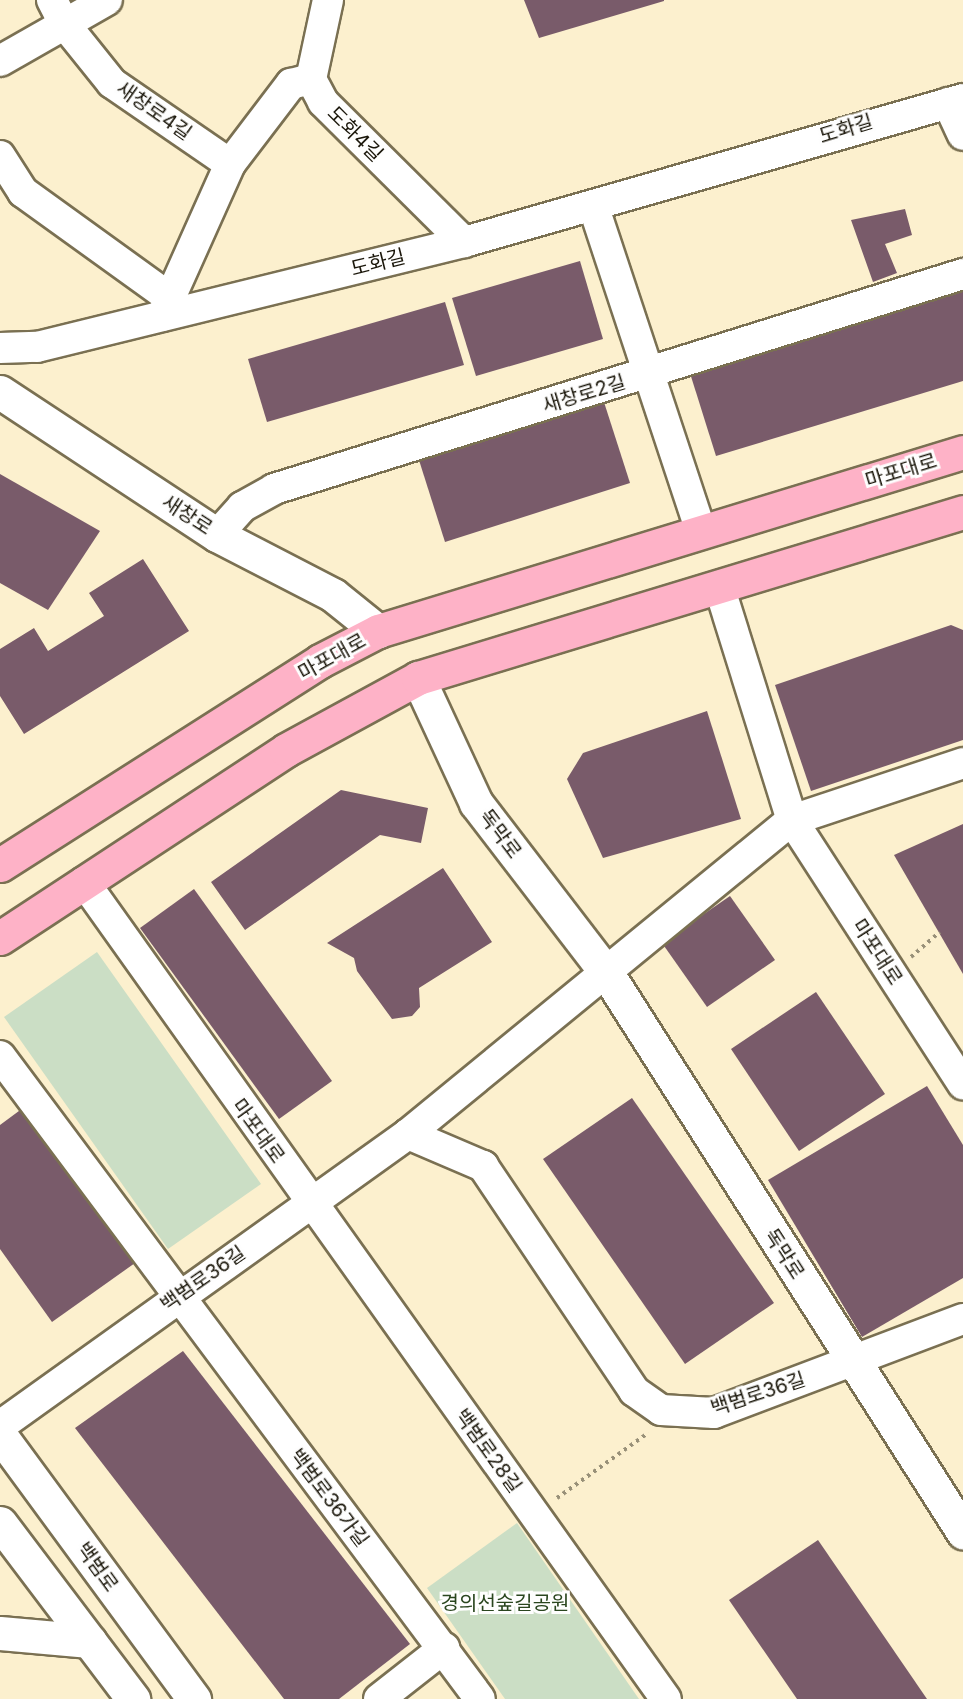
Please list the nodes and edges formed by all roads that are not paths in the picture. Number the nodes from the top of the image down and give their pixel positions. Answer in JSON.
{"nodes":[{"id":1,"x":107,"y":0,"type":"edge"},
{"id":2,"x":328,"y":0,"type":"edge"},
{"id":3,"x":58,"y":11,"type":"edge"},
{"id":4,"x":0,"y":61,"type":"edge"},
{"id":5,"x":311,"y":79,"type":"junction"},
{"id":6,"x":956,"y":101,"type":"edge"},
{"id":7,"x":963,"y":135,"type":"edge"},
{"id":8,"x":0,"y":156,"type":"edge"},
{"id":9,"x":230,"y":164,"type":"junction"},
{"id":10,"x":594,"y":208,"type":"junction"},
{"id":11,"x":464,"y":242,"type":"junction"},
{"id":12,"x":963,"y":274,"type":"edge"},
{"id":13,"x":166,"y":307,"type":"junction"},
{"id":14,"x":0,"y":348,"type":"edge"},
{"id":15,"x":649,"y":373,"type":"junction"},
{"id":16,"x":0,"y":392,"type":"edge"},
{"id":17,"x":963,"y":452,"type":"edge"},
{"id":18,"x":963,"y":512,"type":"edge"},
{"id":19,"x":701,"y":531,"type":"junction"},
{"id":20,"x":217,"y":535,"type":"junction"},
{"id":21,"x":719,"y":586,"type":"junction"},
{"id":22,"x":378,"y":631,"type":"junction"},
{"id":23,"x":418,"y":678,"type":"junction"},
{"id":24,"x":963,"y":764,"type":"edge"},
{"id":25,"x":792,"y":820,"type":"junction"},
{"id":26,"x":0,"y":865,"type":"edge"},
{"id":27,"x":84,"y":882,"type":"junction"},
{"id":28,"x":0,"y":938,"type":"edge"},
{"id":29,"x":608,"y":975,"type":"junction"},
{"id":30,"x":0,"y":1056,"type":"edge"},
{"id":31,"x":963,"y":1084,"type":"edge"},
{"id":32,"x":408,"y":1134,"type":"junction"},
{"id":33,"x":310,"y":1204,"type":"junction"},
{"id":34,"x":177,"y":1297,"type":"junction"},
{"id":35,"x":963,"y":1318,"type":"edge"},
{"id":36,"x":853,"y":1362,"type":"junction"},
{"id":37,"x":0,"y":1426,"type":"edge"},
{"id":38,"x":0,"y":1435,"type":"edge"},
{"id":39,"x":0,"y":1523,"type":"edge"},
{"id":40,"x":963,"y":1532,"type":"edge"},
{"id":41,"x":0,"y":1633,"type":"edge"},
{"id":42,"x":90,"y":1641,"type":"junction"},
{"id":43,"x":444,"y":1648,"type":"junction"},
{"id":44,"x":133,"y":1699,"type":"edge"},
{"id":45,"x":194,"y":1699,"type":"edge"},
{"id":46,"x":379,"y":1699,"type":"edge"},
{"id":47,"x":480,"y":1699,"type":"edge"},
{"id":48,"x":666,"y":1699,"type":"edge"}],
"edges":[{"from":1,"to":3,"type":"street"},
{"from":2,"to":5,"type":"street"},
{"from":3,"to":4,"type":"street"},
{"from":3,"to":9,"type":"street","name":"새창로4길"},
{"from":5,"to":9,"type":"street"},
{"from":5,"to":11,"type":"street","name":"도화4길"},
{"from":6,"to":7,"type":"street"},
{"from":6,"to":10,"type":"street","name":"도화길"},
{"from":8,"to":13,"type":"street"},
{"from":9,"to":13,"type":"street"},
{"from":10,"to":11,"type":"street","name":"도화길"},
{"from":10,"to":15,"type":"street"},
{"from":11,"to":13,"type":"street","name":"도화길"},
{"from":12,"to":15,"type":"street","name":"새창로2길"},
{"from":13,"to":14,"type":"street","name":"도화길"},
{"from":15,"to":19,"type":"street"},
{"from":15,"to":20,"type":"street","name":"새창로2길"},
{"from":16,"to":20,"type":"main road","name":"새창로"},
{"from":17,"to":19,"type":"main road","name":"마포대로"},
{"from":18,"to":21,"type":"main road"},
{"from":19,"to":22,"type":"main road","name":"마포대로"},
{"from":20,"to":22,"type":"main road","name":"새창로"},
{"from":21,"to":23,"type":"main road"},
{"from":21,"to":25,"type":"street","name":"마포대로"},
{"from":22,"to":26,"type":"main road","name":"마포대로"},
{"from":23,"to":27,"type":"main road"},
{"from":23,"to":29,"type":"main road","name":"독막로"},
{"from":24,"to":25,"type":"street"},
{"from":25,"to":29,"type":"street"},
{"from":25,"to":31,"type":"street","name":"마포대로"},
{"from":27,"to":28,"type":"main road"},
{"from":27,"to":33,"type":"street","name":"마포대로"},
{"from":29,"to":32,"type":"street","name":"백범로36길"},
{"from":29,"to":36,"type":"main road","name":"독막로"},
{"from":30,"to":34,"type":"street"},
{"from":32,"to":33,"type":"street","name":"백범로36길"},
{"from":32,"to":36,"type":"street","name":"백범로36길"},
{"from":33,"to":34,"type":"street","name":"백범로36길"},
{"from":33,"to":48,"type":"street","name":"백범로28길"},
{"from":34,"to":37,"type":"street","name":"백범로36길"},
{"from":34,"to":43,"type":"street","name":"백범로36가길"},
{"from":35,"to":36,"type":"street","name":"백범로36길"},
{"from":36,"to":40,"type":"main road","name":"독막로"},
{"from":38,"to":45,"type":"main road","name":"백범로"},
{"from":39,"to":42,"type":"main road"},
{"from":41,"to":42,"type":"main road"},
{"from":42,"to":44,"type":"main road"},
{"from":43,"to":46,"type":"street"},
{"from":43,"to":47,"type":"street","name":"백범로36가길"}]}
